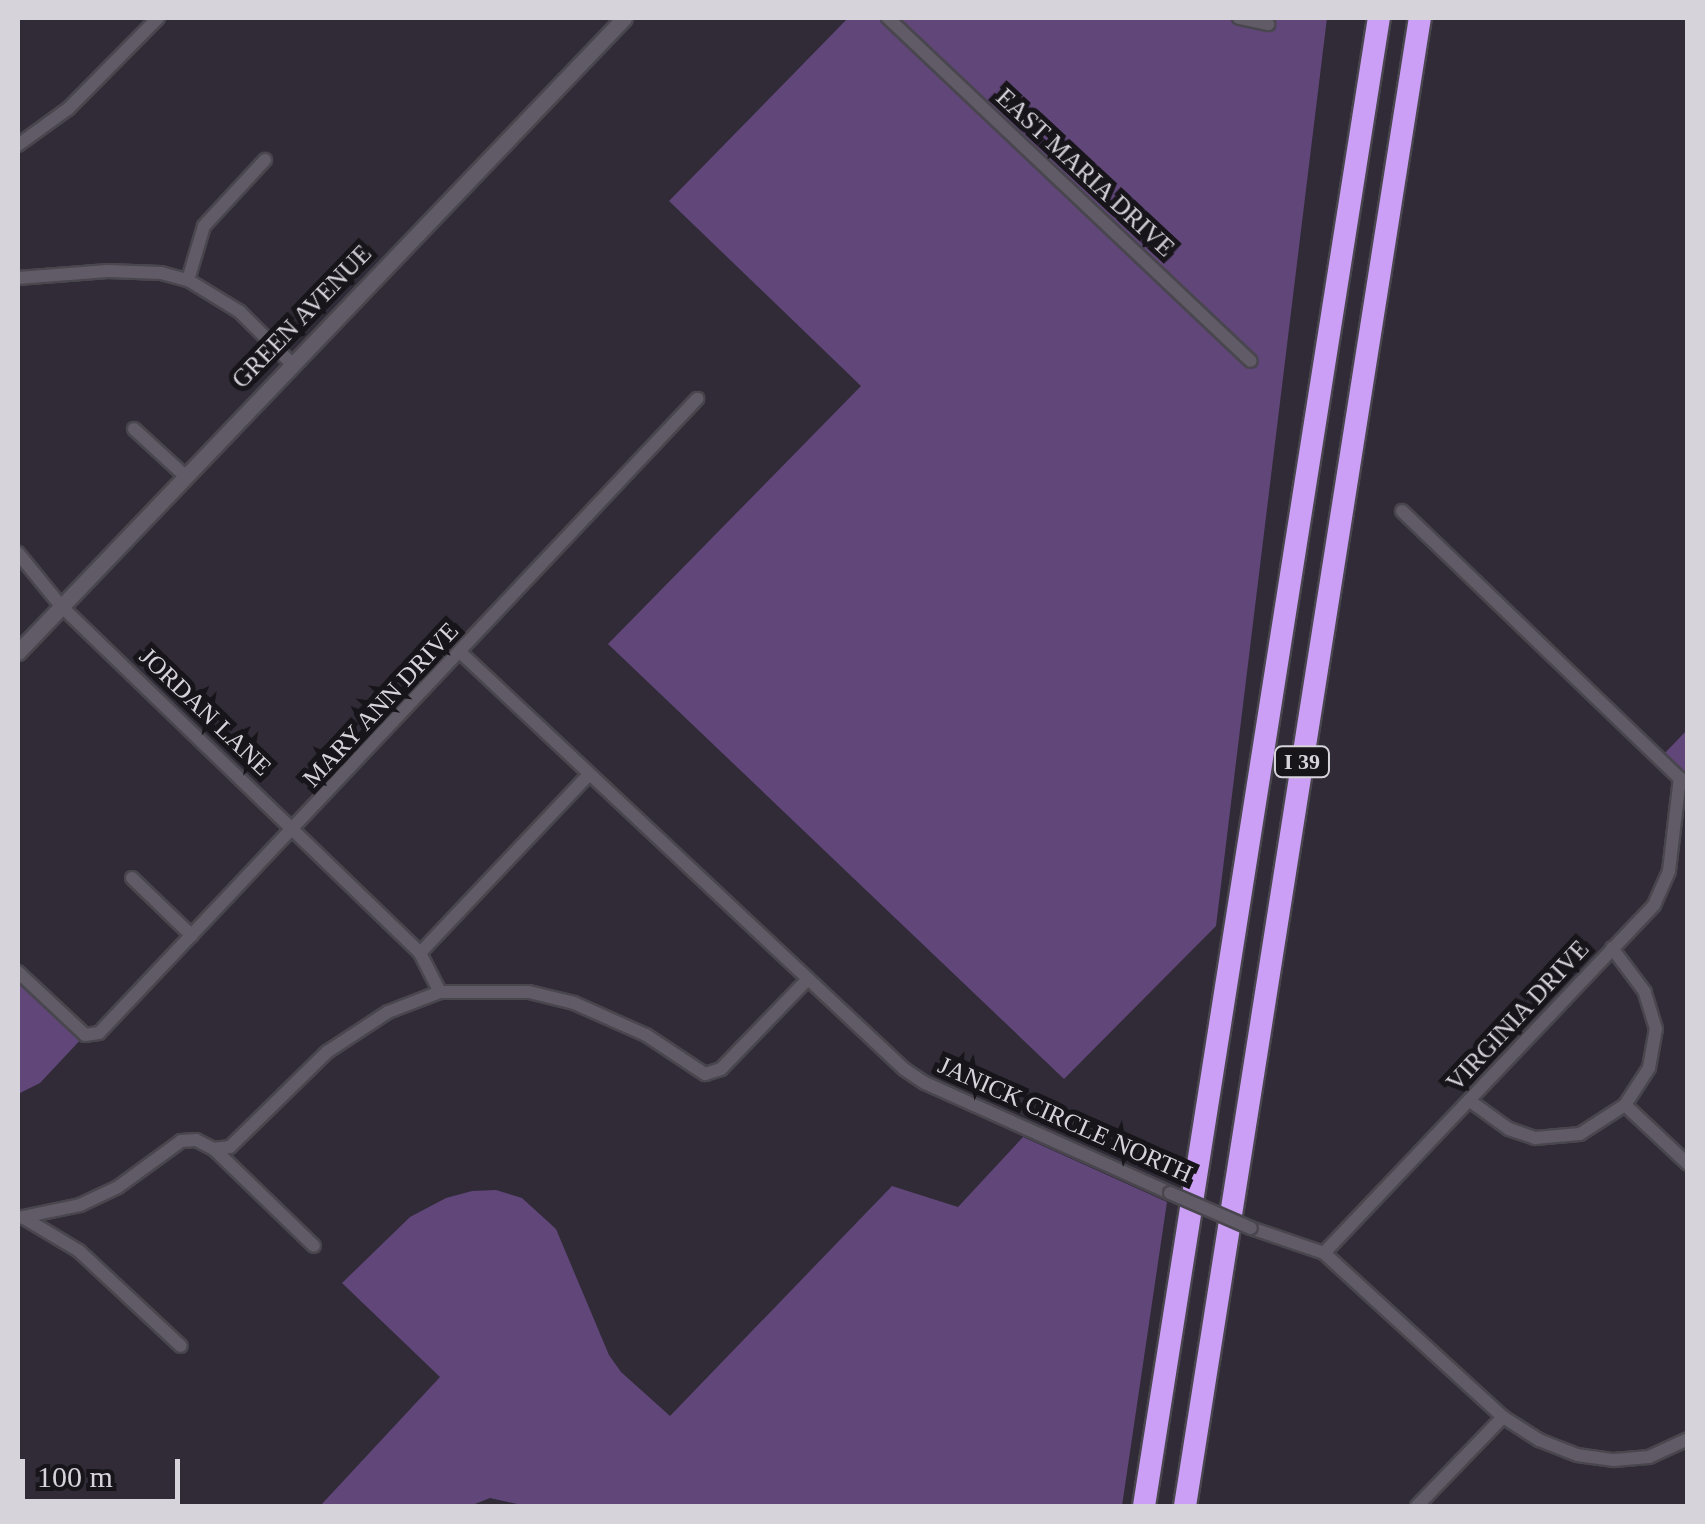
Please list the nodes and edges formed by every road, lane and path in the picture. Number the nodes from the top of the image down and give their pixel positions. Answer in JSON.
{"nodes":[{"id":1,"x":158,"y":18,"type":"edge"},
{"id":2,"x":624,"y":18,"type":"edge"},
{"id":3,"x":888,"y":18,"type":"edge"},
{"id":4,"x":1239,"y":18,"type":"edge"},
{"id":5,"x":1378,"y":18,"type":"edge"},
{"id":6,"x":1420,"y":18,"type":"edge"},
{"id":7,"x":1268,"y":24,"type":"dead end"},
{"id":8,"x":18,"y":145,"type":"edge"},
{"id":9,"x":265,"y":160,"type":"dead end"},
{"id":10,"x":18,"y":278,"type":"edge"},
{"id":11,"x":188,"y":280,"type":"junction"},
{"id":12,"x":1252,"y":361,"type":"dead end"},
{"id":13,"x":292,"y":364,"type":"junction"},
{"id":14,"x":697,"y":399,"type":"dead end"},
{"id":15,"x":134,"y":429,"type":"dead end"},
{"id":16,"x":184,"y":475,"type":"junction"},
{"id":17,"x":1402,"y":511,"type":"dead end"},
{"id":18,"x":18,"y":552,"type":"edge"},
{"id":19,"x":61,"y":606,"type":"junction"},
{"id":20,"x":18,"y":652,"type":"edge"},
{"id":21,"x":461,"y":653,"type":"junction"},
{"id":22,"x":589,"y":774,"type":"junction"},
{"id":23,"x":1684,"y":782,"type":"edge"},
{"id":24,"x":294,"y":829,"type":"junction"},
{"id":25,"x":132,"y":878,"type":"dead end"},
{"id":26,"x":192,"y":936,"type":"junction"},
{"id":27,"x":1612,"y":948,"type":"junction"},
{"id":28,"x":420,"y":953,"type":"junction"},
{"id":29,"x":18,"y":972,"type":"edge"},
{"id":30,"x":808,"y":979,"type":"junction"},
{"id":31,"x":440,"y":992,"type":"junction"},
{"id":32,"x":1470,"y":1101,"type":"junction"},
{"id":33,"x":1626,"y":1105,"type":"junction"},
{"id":34,"x":214,"y":1149,"type":"junction"},
{"id":35,"x":1688,"y":1164,"type":"edge"},
{"id":36,"x":21,"y":1218,"type":"edge"},
{"id":37,"x":314,"y":1246,"type":"dead end"},
{"id":38,"x":1324,"y":1253,"type":"junction"},
{"id":39,"x":181,"y":1346,"type":"dead end"},
{"id":40,"x":1503,"y":1417,"type":"junction"},
{"id":41,"x":1688,"y":1439,"type":"edge"},
{"id":42,"x":1144,"y":1506,"type":"edge"},
{"id":43,"x":1185,"y":1506,"type":"edge"},
{"id":44,"x":1417,"y":1506,"type":"edge"}],
"edges":[{"from":1,"to":8,"type":"street"},
{"from":2,"to":13,"type":"street","name":"GREEN AVENUE"},
{"from":3,"to":12,"type":"street","name":"EAST MARIA DRIVE"},
{"from":4,"to":7,"type":"street"},
{"from":5,"to":42,"type":"highway","number":"I 39"},
{"from":6,"to":43,"type":"highway","number":"I 39"},
{"from":9,"to":11,"type":"street"},
{"from":10,"to":11,"type":"street"},
{"from":11,"to":13,"type":"street"},
{"from":13,"to":16,"type":"street","name":"GREEN AVENUE"},
{"from":14,"to":21,"type":"street","name":"MARY ANN DRIVE"},
{"from":15,"to":16,"type":"street"},
{"from":16,"to":19,"type":"street","name":"GREEN AVENUE"},
{"from":17,"to":23,"type":"street"},
{"from":18,"to":19,"type":"street","name":"JORDAN LANE"},
{"from":19,"to":20,"type":"street","name":"GREEN AVENUE"},
{"from":19,"to":24,"type":"street","name":"JORDAN LANE"},
{"from":21,"to":22,"type":"street","name":"JANICK CIRCLE NORTH"},
{"from":21,"to":24,"type":"street","name":"MARY ANN DRIVE"},
{"from":22,"to":28,"type":"street"},
{"from":22,"to":30,"type":"street","name":"JANICK CIRCLE NORTH"},
{"from":23,"to":27,"type":"street","name":"VIRGINIA DRIVE"},
{"from":24,"to":26,"type":"street","name":"MARY ANN DRIVE"},
{"from":24,"to":28,"type":"street","name":"JORDAN LANE"},
{"from":25,"to":26,"type":"street"},
{"from":26,"to":29,"type":"street","name":"MARY ANN DRIVE"},
{"from":27,"to":32,"type":"street","name":"VIRGINIA DRIVE"},
{"from":27,"to":33,"type":"street"},
{"from":28,"to":31,"type":"street","name":"JORDAN LANE"},
{"from":30,"to":31,"type":"street"},
{"from":30,"to":38,"type":"street","name":"JANICK CIRCLE NORTH","bridge":true},
{"from":31,"to":34,"type":"street"},
{"from":32,"to":33,"type":"street"},
{"from":32,"to":38,"type":"street","name":"VIRGINIA DRIVE"},
{"from":33,"to":35,"type":"street"},
{"from":34,"to":36,"type":"street"},
{"from":34,"to":37,"type":"street"},
{"from":36,"to":39,"type":"street"},
{"from":38,"to":40,"type":"street","name":"JANICK CIRCLE NORTH"},
{"from":40,"to":41,"type":"street","name":"JANICK CIRCLE NORTH"},
{"from":40,"to":44,"type":"street"}]}
